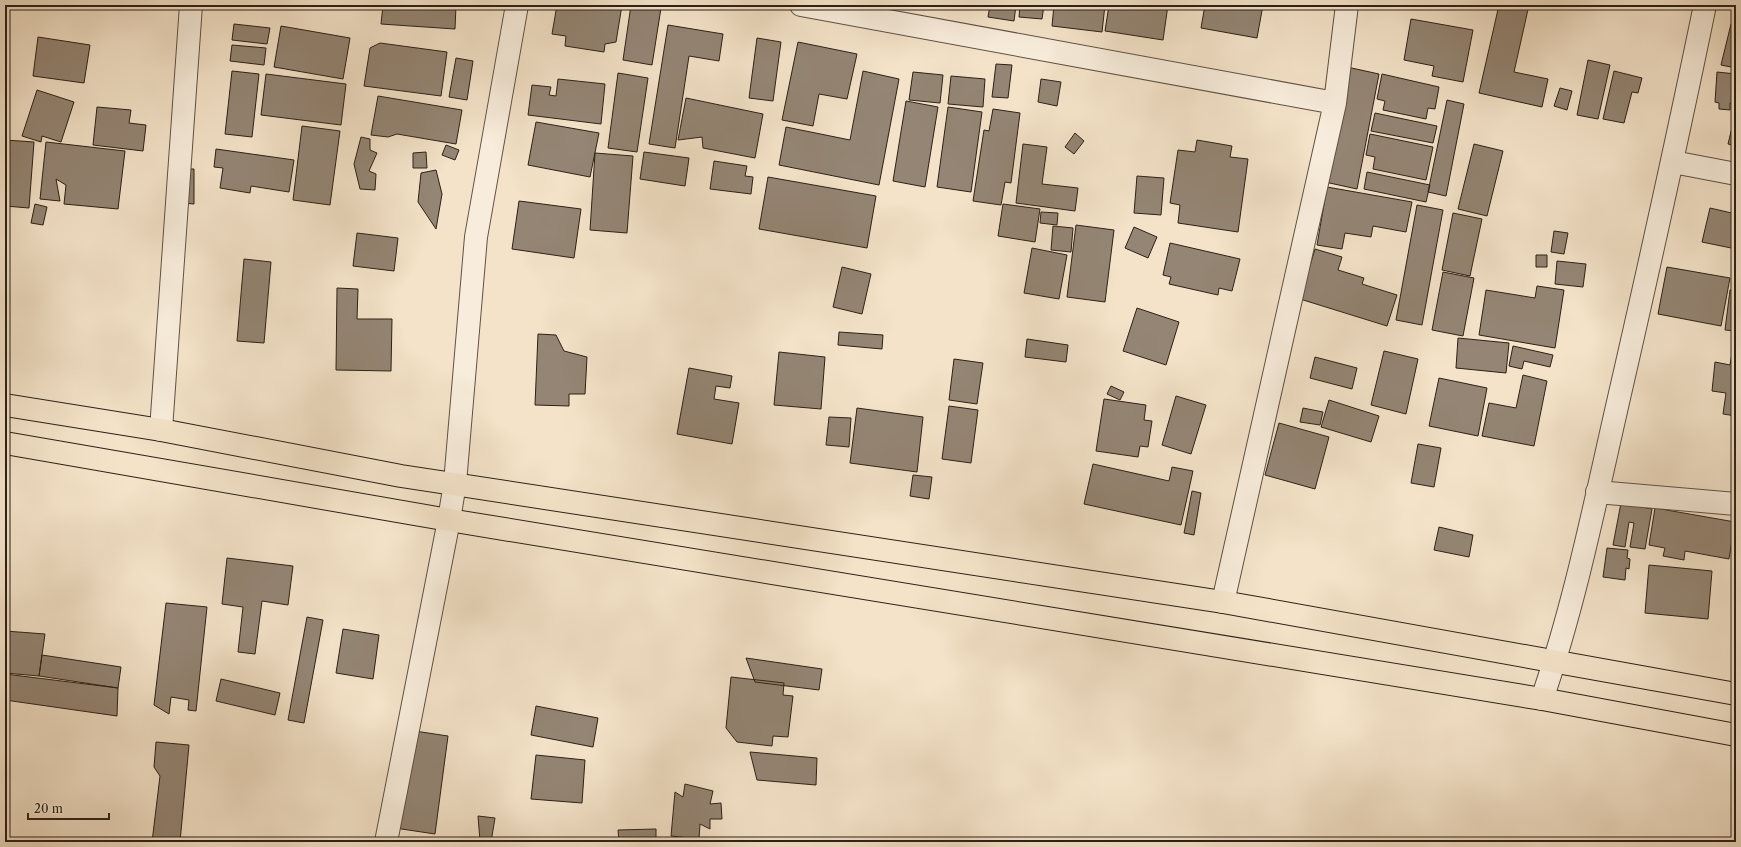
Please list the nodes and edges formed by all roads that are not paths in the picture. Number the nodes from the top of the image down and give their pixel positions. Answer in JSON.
{"nodes":[{"id":1,"x":191,"y":5,"type":"edge"},
{"id":2,"x":517,"y":5,"type":"edge"},
{"id":3,"x":801,"y":5,"type":"edge"},
{"id":4,"x":1347,"y":5,"type":"edge"},
{"id":5,"x":1705,"y":5,"type":"edge"},
{"id":6,"x":1335,"y":103,"type":"junction"},
{"id":7,"x":1673,"y":162,"type":"junction"},
{"id":8,"x":1736,"y":174,"type":"edge"},
{"id":9,"x":5,"y":405,"type":"edge"},
{"id":10,"x":161,"y":430,"type":"junction"},
{"id":11,"x":5,"y":443,"type":"edge"},
{"id":12,"x":455,"y":483,"type":"junction"},
{"id":13,"x":1597,"y":492,"type":"junction"},
{"id":14,"x":1736,"y":504,"type":"edge"},
{"id":15,"x":449,"y":520,"type":"junction"},
{"id":16,"x":1223,"y":602,"type":"junction"},
{"id":17,"x":1554,"y":662,"type":"junction"},
{"id":18,"x":1736,"y":694,"type":"edge"},
{"id":19,"x":1542,"y":699,"type":"junction"},
{"id":20,"x":1736,"y":735,"type":"edge"},
{"id":21,"x":387,"y":842,"type":"edge"}],
"edges":[{"from":1,"to":10,"type":"street"},
{"from":2,"to":12,"type":"street"},
{"from":3,"to":6,"type":"street"},
{"from":4,"to":6,"type":"street"},
{"from":5,"to":7,"type":"street"},
{"from":6,"to":16,"type":"street"},
{"from":7,"to":8,"type":"street"},
{"from":7,"to":13,"type":"street"},
{"from":9,"to":10,"type":"main road"},
{"from":10,"to":12,"type":"main road"},
{"from":11,"to":15,"type":"main road"},
{"from":12,"to":15,"type":"street"},
{"from":12,"to":16,"type":"main road"},
{"from":13,"to":14,"type":"street"},
{"from":13,"to":17,"type":"street"},
{"from":15,"to":19,"type":"main road"},
{"from":15,"to":21,"type":"street"},
{"from":16,"to":17,"type":"main road"},
{"from":17,"to":18,"type":"main road"},
{"from":17,"to":19,"type":"street"},
{"from":19,"to":20,"type":"main road"}]}
